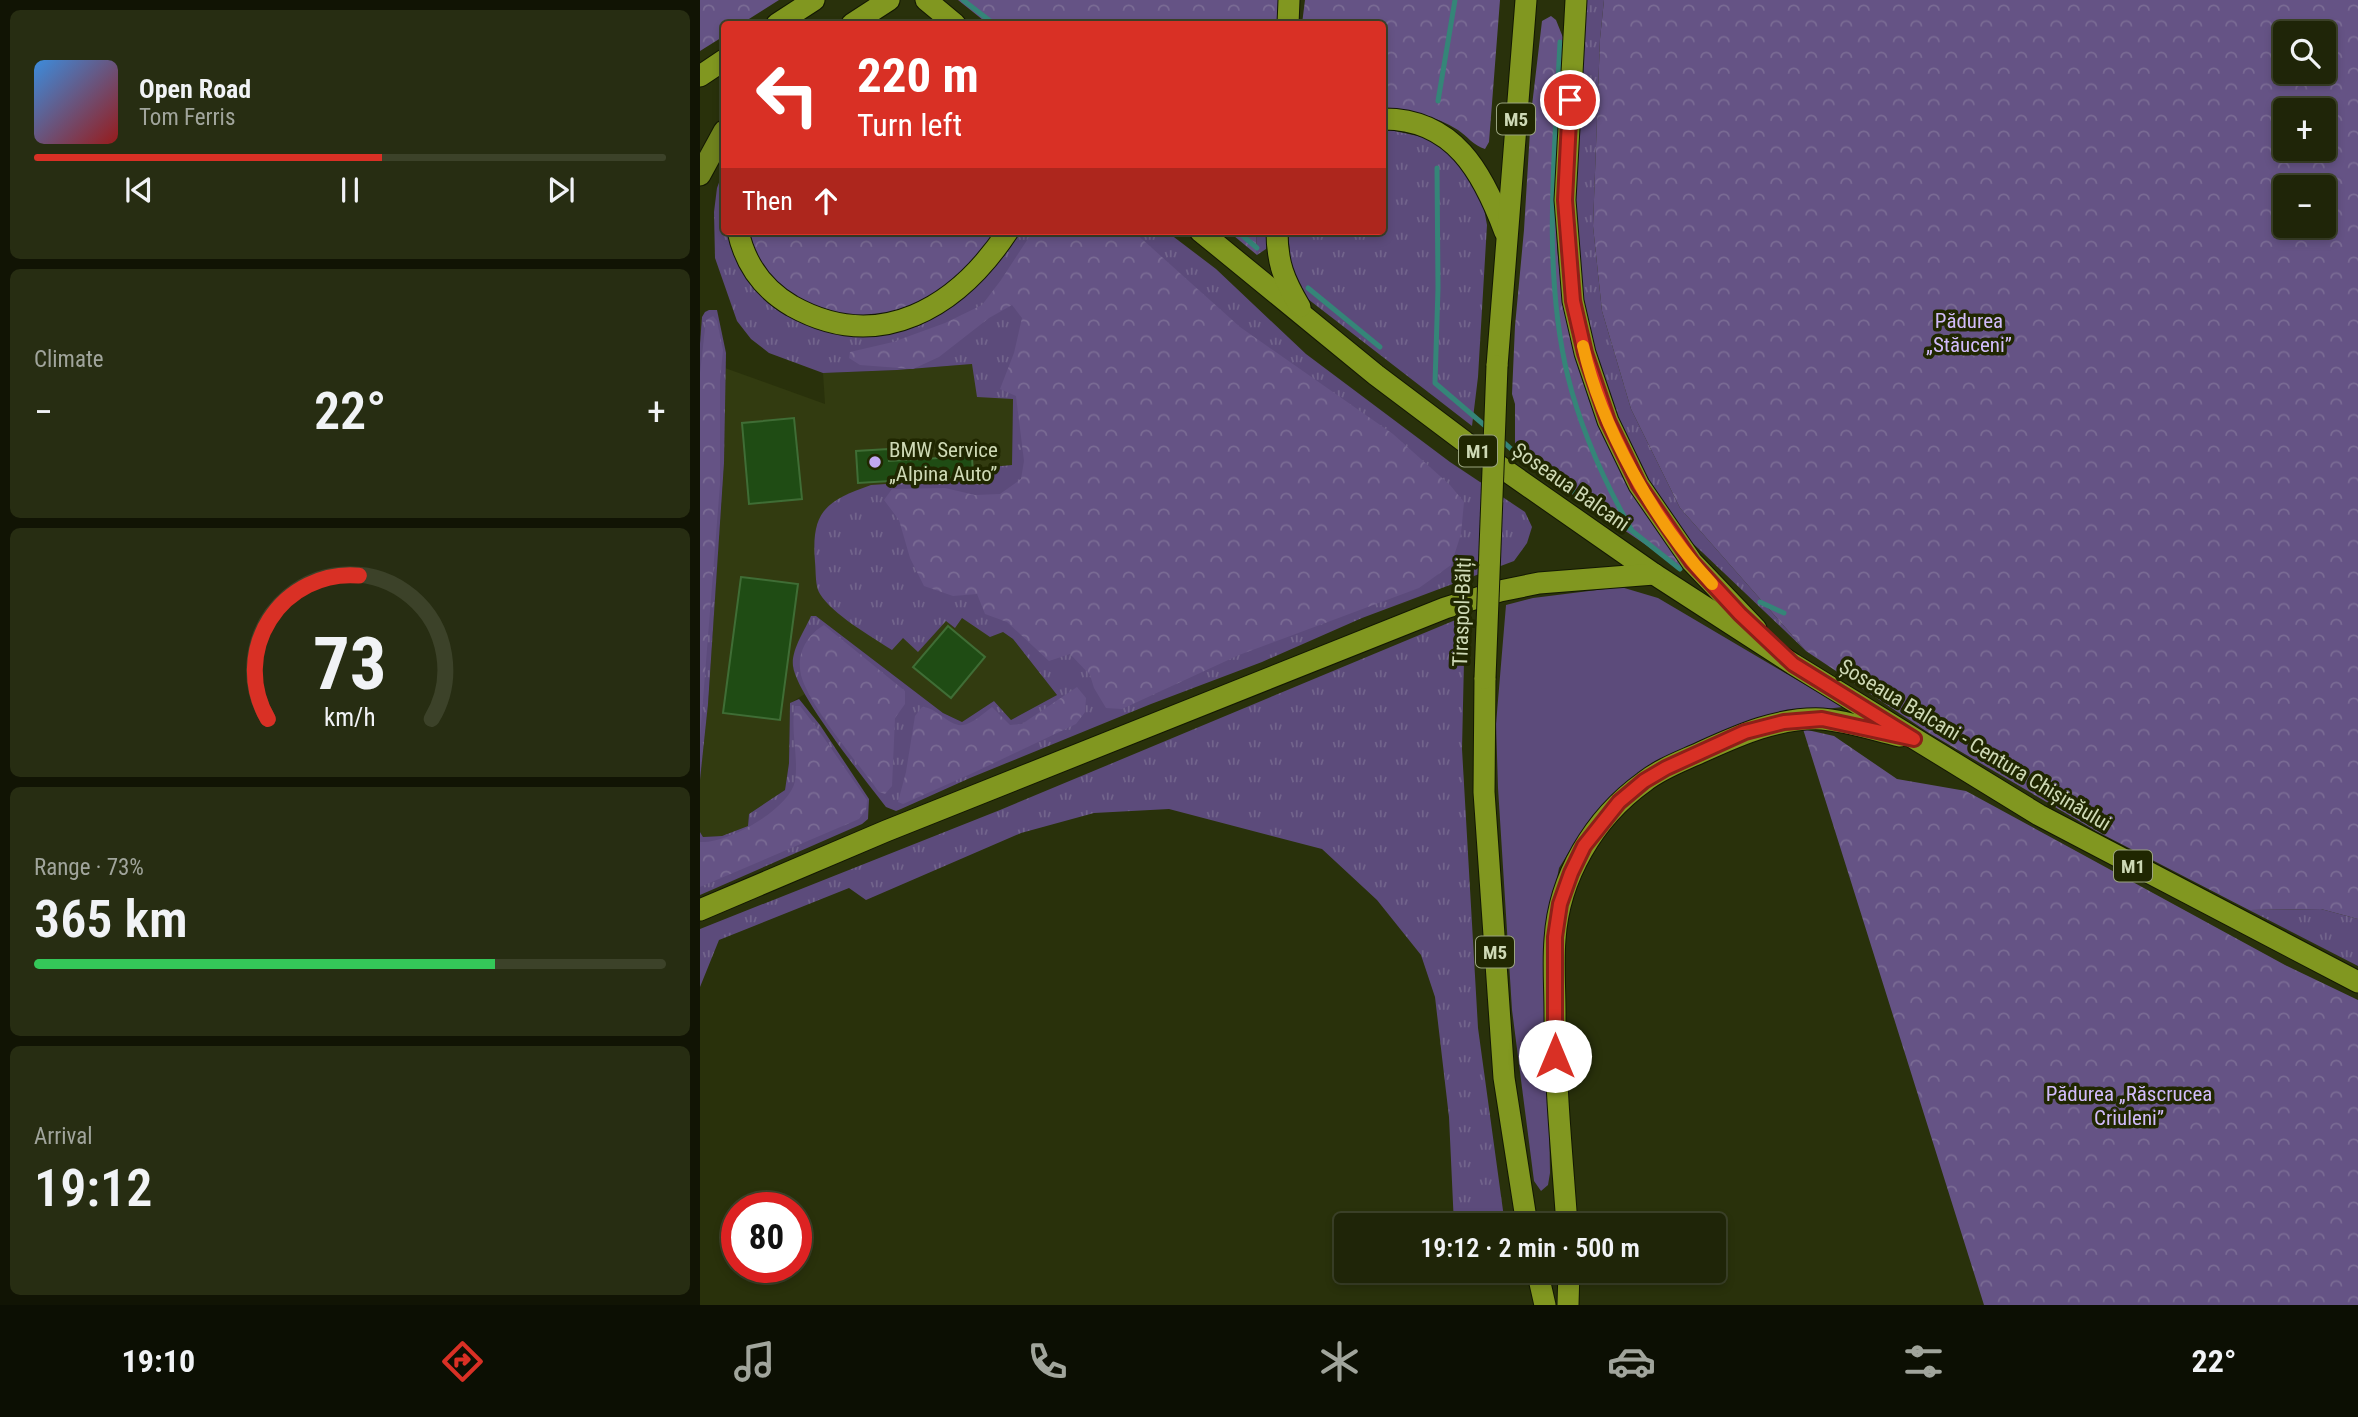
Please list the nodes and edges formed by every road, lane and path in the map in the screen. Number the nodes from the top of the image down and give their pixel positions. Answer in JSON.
{"nodes":[{"id":1,"x":889,"y":0,"type":"edge"},
{"id":2,"x":926,"y":0,"type":"edge"},
{"id":3,"x":1289,"y":0,"type":"edge"},
{"id":4,"x":1526,"y":0,"type":"edge"},
{"id":5,"x":1576,"y":0,"type":"edge"},
{"id":6,"x":813,"y":1,"type":"edge"},
{"id":7,"x":782,"y":21,"type":"edge"},
{"id":8,"x":857,"y":21,"type":"edge"},
{"id":9,"x":951,"y":21,"type":"edge"},
{"id":10,"x":1289,"y":21,"type":"edge"},
{"id":11,"x":721,"y":62,"type":"edge"},
{"id":12,"x":700,"y":76,"type":"edge"},
{"id":13,"x":1386,"y":119,"type":"edge"},
{"id":14,"x":721,"y":136,"type":"edge"},
{"id":15,"x":700,"y":175,"type":"edge"},
{"id":16,"x":739,"y":235,"type":"edge"},
{"id":17,"x":1005,"y":235,"type":"edge"},
{"id":18,"x":1205,"y":235,"type":"edge"},
{"id":19,"x":1277,"y":235,"type":"edge"},
{"id":20,"x":1507,"y":238,"type":"junction"},
{"id":21,"x":1308,"y":321,"type":"junction"},
{"id":22,"x":1654,"y":575,"type":"junction"},
{"id":23,"x":1793,"y":664,"type":"junction"},
{"id":24,"x":1914,"y":739,"type":"junction"},
{"id":25,"x":700,"y":910,"type":"edge"},
{"id":26,"x":2358,"y":982,"type":"edge"},
{"id":27,"x":1525,"y":1213,"type":"edge"},
{"id":28,"x":1565,"y":1213,"type":"edge"},
{"id":29,"x":1540,"y":1283,"type":"edge"},
{"id":30,"x":1569,"y":1283,"type":"edge"},
{"id":31,"x":1545,"y":1305,"type":"edge"},
{"id":32,"x":1568,"y":1305,"type":"edge"}],
"edges":[{"from":1,"to":8,"type":"highway"},
{"from":2,"to":9,"type":"highway"},
{"from":3,"to":10,"type":"highway"},
{"from":4,"to":20,"type":"highway","name":"Tiraspol-Bălți","number":"M5"},
{"from":5,"to":23,"type":"highway"},
{"from":6,"to":7,"type":"highway"},
{"from":11,"to":12,"type":"highway"},
{"from":13,"to":20,"type":"highway"},
{"from":14,"to":15,"type":"main road"},
{"from":16,"to":17,"type":"highway"},
{"from":18,"to":21,"type":"highway","name":"Șoseaua Balcani","number":"M1"},
{"from":19,"to":21,"type":"highway"},
{"from":20,"to":27,"type":"highway","name":"Tiraspol-Bălți","number":"M5","bridge":true},
{"from":21,"to":22,"type":"highway","name":"Șoseaua Balcani","number":"M1"},
{"from":22,"to":23,"type":"highway","name":"Șoseaua Balcani","number":"M1"},
{"from":22,"to":25,"type":"highway"},
{"from":23,"to":24,"type":"highway","name":"Șoseaua Balcani - Centura Chișinăului","number":"M1"},
{"from":24,"to":26,"type":"highway","name":"Șoseaua Balcani - Centura Chișinăului","number":"M1"},
{"from":24,"to":28,"type":"highway"},
{"from":29,"to":31,"type":"highway"},
{"from":30,"to":32,"type":"highway"}]}
